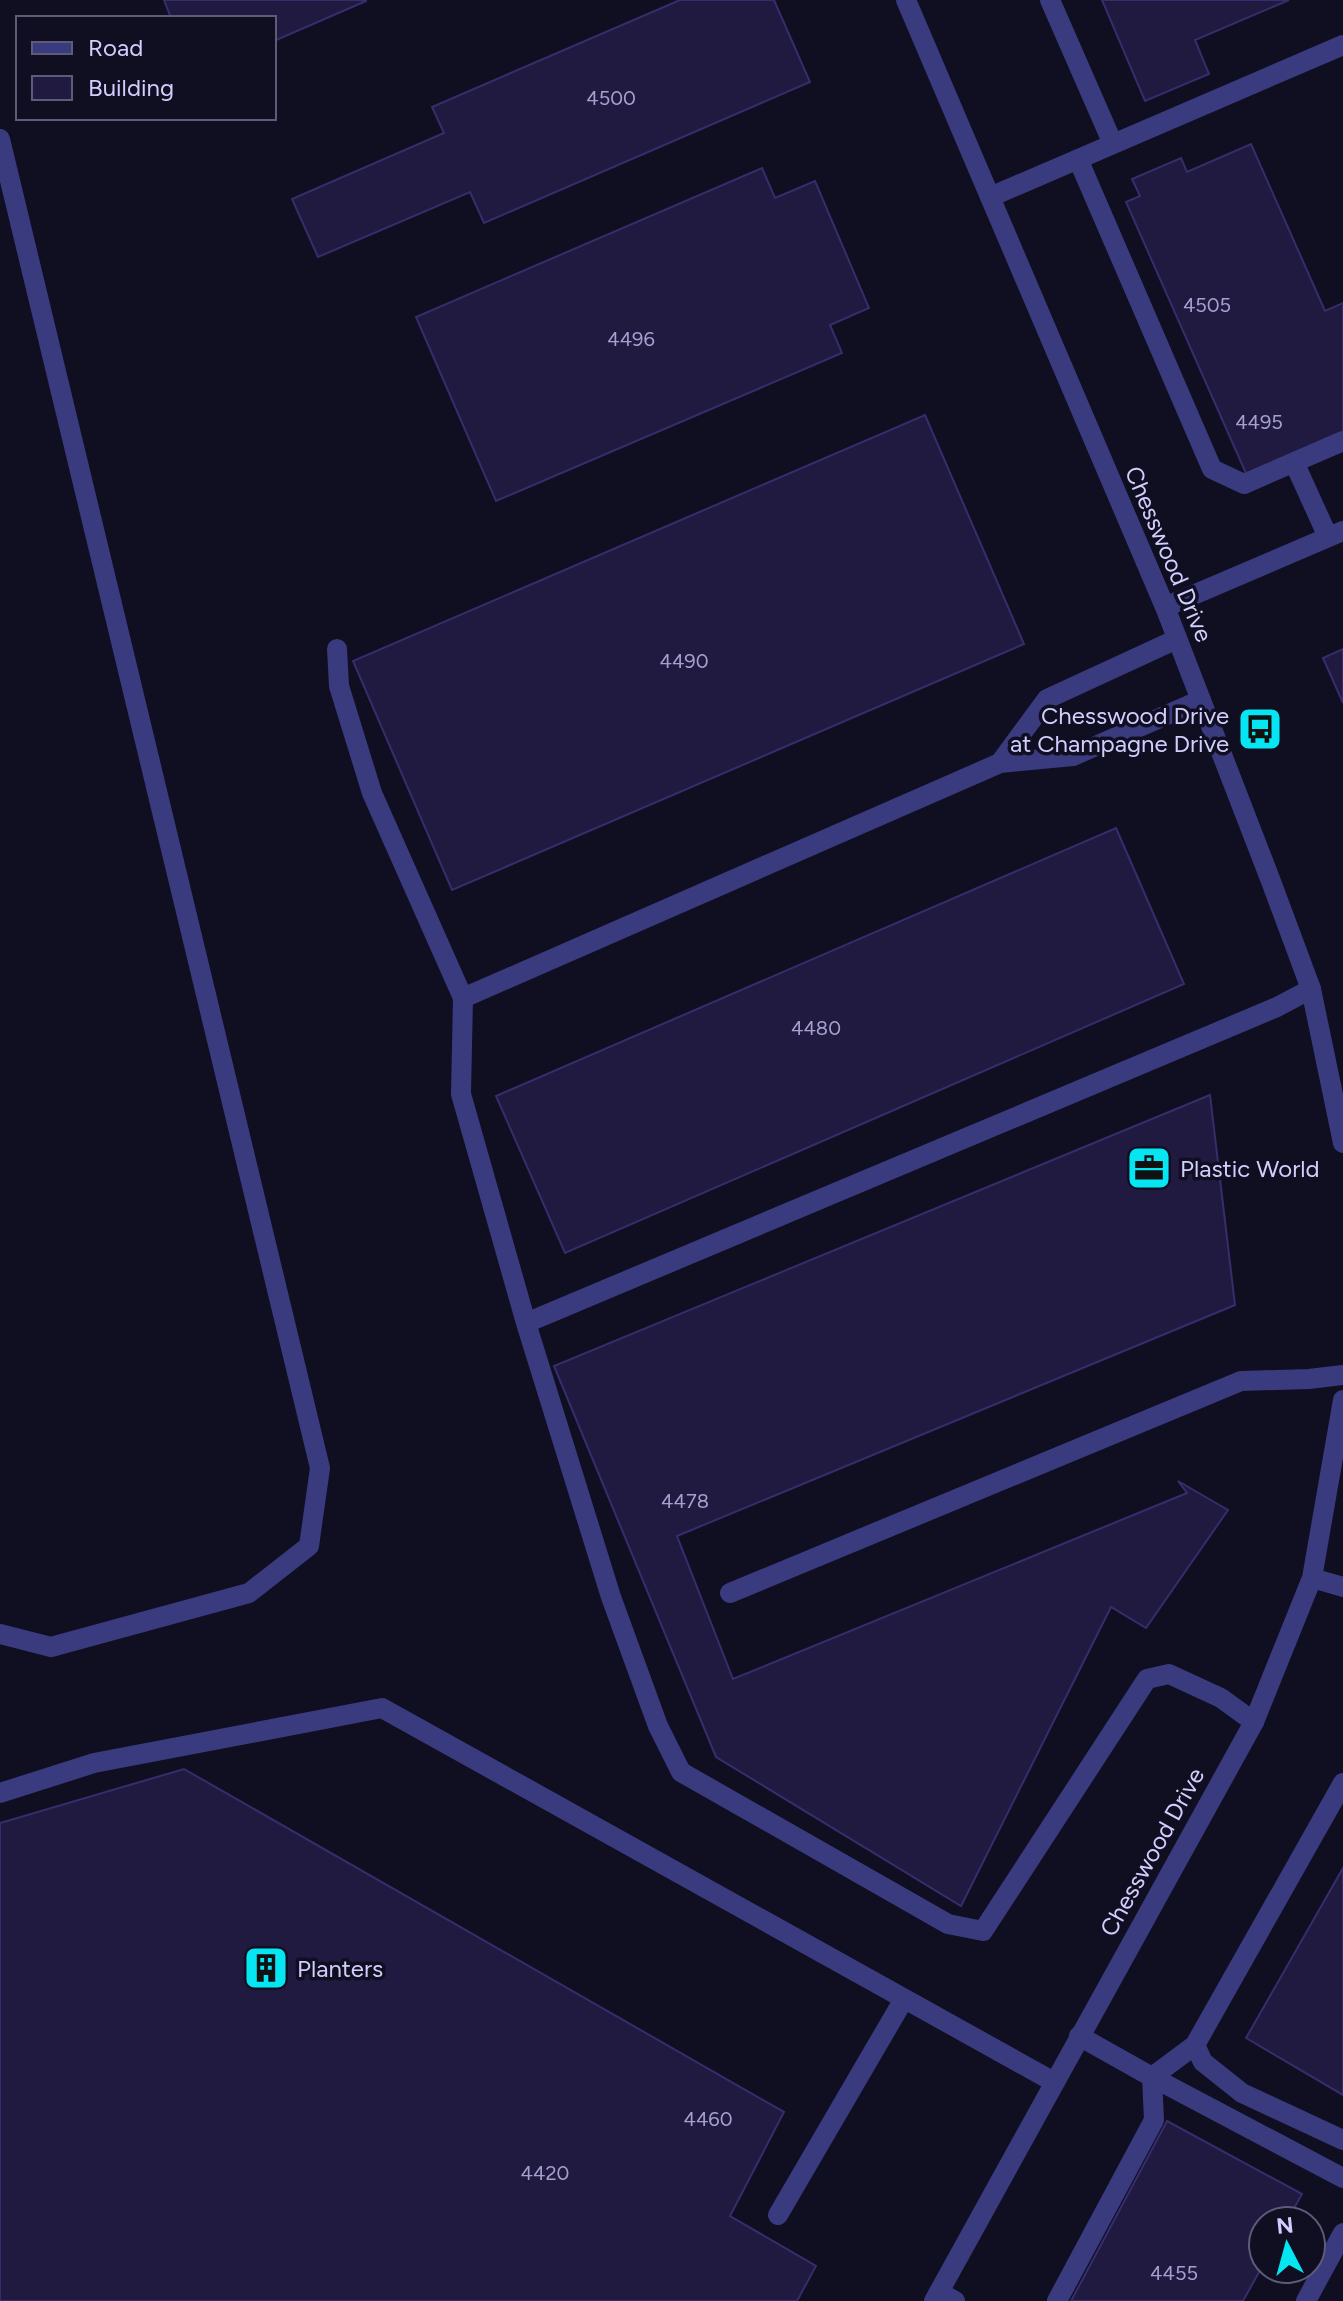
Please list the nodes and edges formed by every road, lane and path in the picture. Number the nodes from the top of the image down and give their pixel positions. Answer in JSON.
{"nodes":[{"id":1,"x":906,"y":0,"type":"edge"},
{"id":2,"x":1050,"y":0,"type":"edge"},
{"id":3,"x":1343,"y":45,"type":"edge"},
{"id":4,"x":0,"y":139,"type":"edge"},
{"id":5,"x":1113,"y":144,"type":"junction"},
{"id":6,"x":1078,"y":159,"type":"junction"},
{"id":7,"x":990,"y":197,"type":"junction"},
{"id":8,"x":1343,"y":441,"type":"edge"},
{"id":9,"x":1294,"y":462,"type":"junction"},
{"id":10,"x":1336,"y":534,"type":"edge"},
{"id":11,"x":1165,"y":607,"type":"junction"},
{"id":12,"x":1177,"y":639,"type":"junction"},
{"id":13,"x":337,"y":649,"type":"dead end"},
{"id":14,"x":1201,"y":700,"type":"junction"},
{"id":15,"x":1000,"y":763,"type":"junction"},
{"id":16,"x":1311,"y":989,"type":"junction"},
{"id":17,"x":463,"y":998,"type":"junction"},
{"id":18,"x":1343,"y":1143,"type":"edge"},
{"id":19,"x":526,"y":1323,"type":"junction"},
{"id":20,"x":1343,"y":1375,"type":"edge"},
{"id":21,"x":1343,"y":1400,"type":"edge"},
{"id":22,"x":1312,"y":1578,"type":"junction"},
{"id":23,"x":1343,"y":1587,"type":"edge"},
{"id":24,"x":730,"y":1593,"type":"dead end"},
{"id":25,"x":0,"y":1634,"type":"edge"},
{"id":26,"x":1254,"y":1722,"type":"junction"},
{"id":27,"x":1343,"y":1783,"type":"edge"},
{"id":28,"x":0,"y":1793,"type":"edge"},
{"id":29,"x":904,"y":1999,"type":"junction"},
{"id":30,"x":1079,"y":2036,"type":"junction"},
{"id":31,"x":1195,"y":2045,"type":"junction"},
{"id":32,"x":1152,"y":2077,"type":"junction"},
{"id":33,"x":1054,"y":2082,"type":"junction"},
{"id":34,"x":1343,"y":2140,"type":"edge"},
{"id":35,"x":1343,"y":2178,"type":"edge"},
{"id":36,"x":778,"y":2215,"type":"dead end"},
{"id":37,"x":1343,"y":2233,"type":"edge"},
{"id":38,"x":942,"y":2298,"type":"edge"},
{"id":39,"x":1057,"y":2301,"type":"edge"},
{"id":40,"x":1306,"y":2301,"type":"edge"}],
"edges":[{"from":1,"to":7,"type":"street","name":"Chesswood Drive"},
{"from":2,"to":5,"type":"street"},
{"from":3,"to":5,"type":"street"},
{"from":4,"to":25,"type":"street"},
{"from":5,"to":6,"type":"street"},
{"from":6,"to":7,"type":"street"},
{"from":6,"to":9,"type":"street"},
{"from":7,"to":11,"type":"street","name":"Chesswood Drive"},
{"from":8,"to":9,"type":"street"},
{"from":9,"to":10,"type":"street"},
{"from":10,"to":11,"type":"street"},
{"from":11,"to":12,"type":"street","name":"Chesswood Drive"},
{"from":12,"to":14,"type":"street","name":"Chesswood Drive"},
{"from":12,"to":15,"type":"street"},
{"from":13,"to":17,"type":"street"},
{"from":14,"to":15,"type":"street"},
{"from":14,"to":16,"type":"street","name":"Chesswood Drive"},
{"from":15,"to":17,"type":"street"},
{"from":16,"to":18,"type":"street","name":"Chesswood Drive"},
{"from":16,"to":19,"type":"street"},
{"from":17,"to":19,"type":"street"},
{"from":19,"to":26,"type":"street"},
{"from":20,"to":24,"type":"street"},
{"from":21,"to":22,"type":"street","name":"Chesswood Drive"},
{"from":22,"to":23,"type":"street"},
{"from":22,"to":26,"type":"street","name":"Chesswood Drive"},
{"from":26,"to":30,"type":"street","name":"Chesswood Drive"},
{"from":27,"to":31,"type":"street"},
{"from":28,"to":29,"type":"street"},
{"from":29,"to":33,"type":"street"},
{"from":29,"to":36,"type":"street"},
{"from":30,"to":32,"type":"street"},
{"from":30,"to":33,"type":"street","name":"Chesswood Drive"},
{"from":31,"to":32,"type":"street"},
{"from":31,"to":34,"type":"street"},
{"from":32,"to":35,"type":"street"},
{"from":32,"to":39,"type":"street"},
{"from":33,"to":38,"type":"street","name":"Chesswood Drive"},
{"from":37,"to":40,"type":"street"}]}
